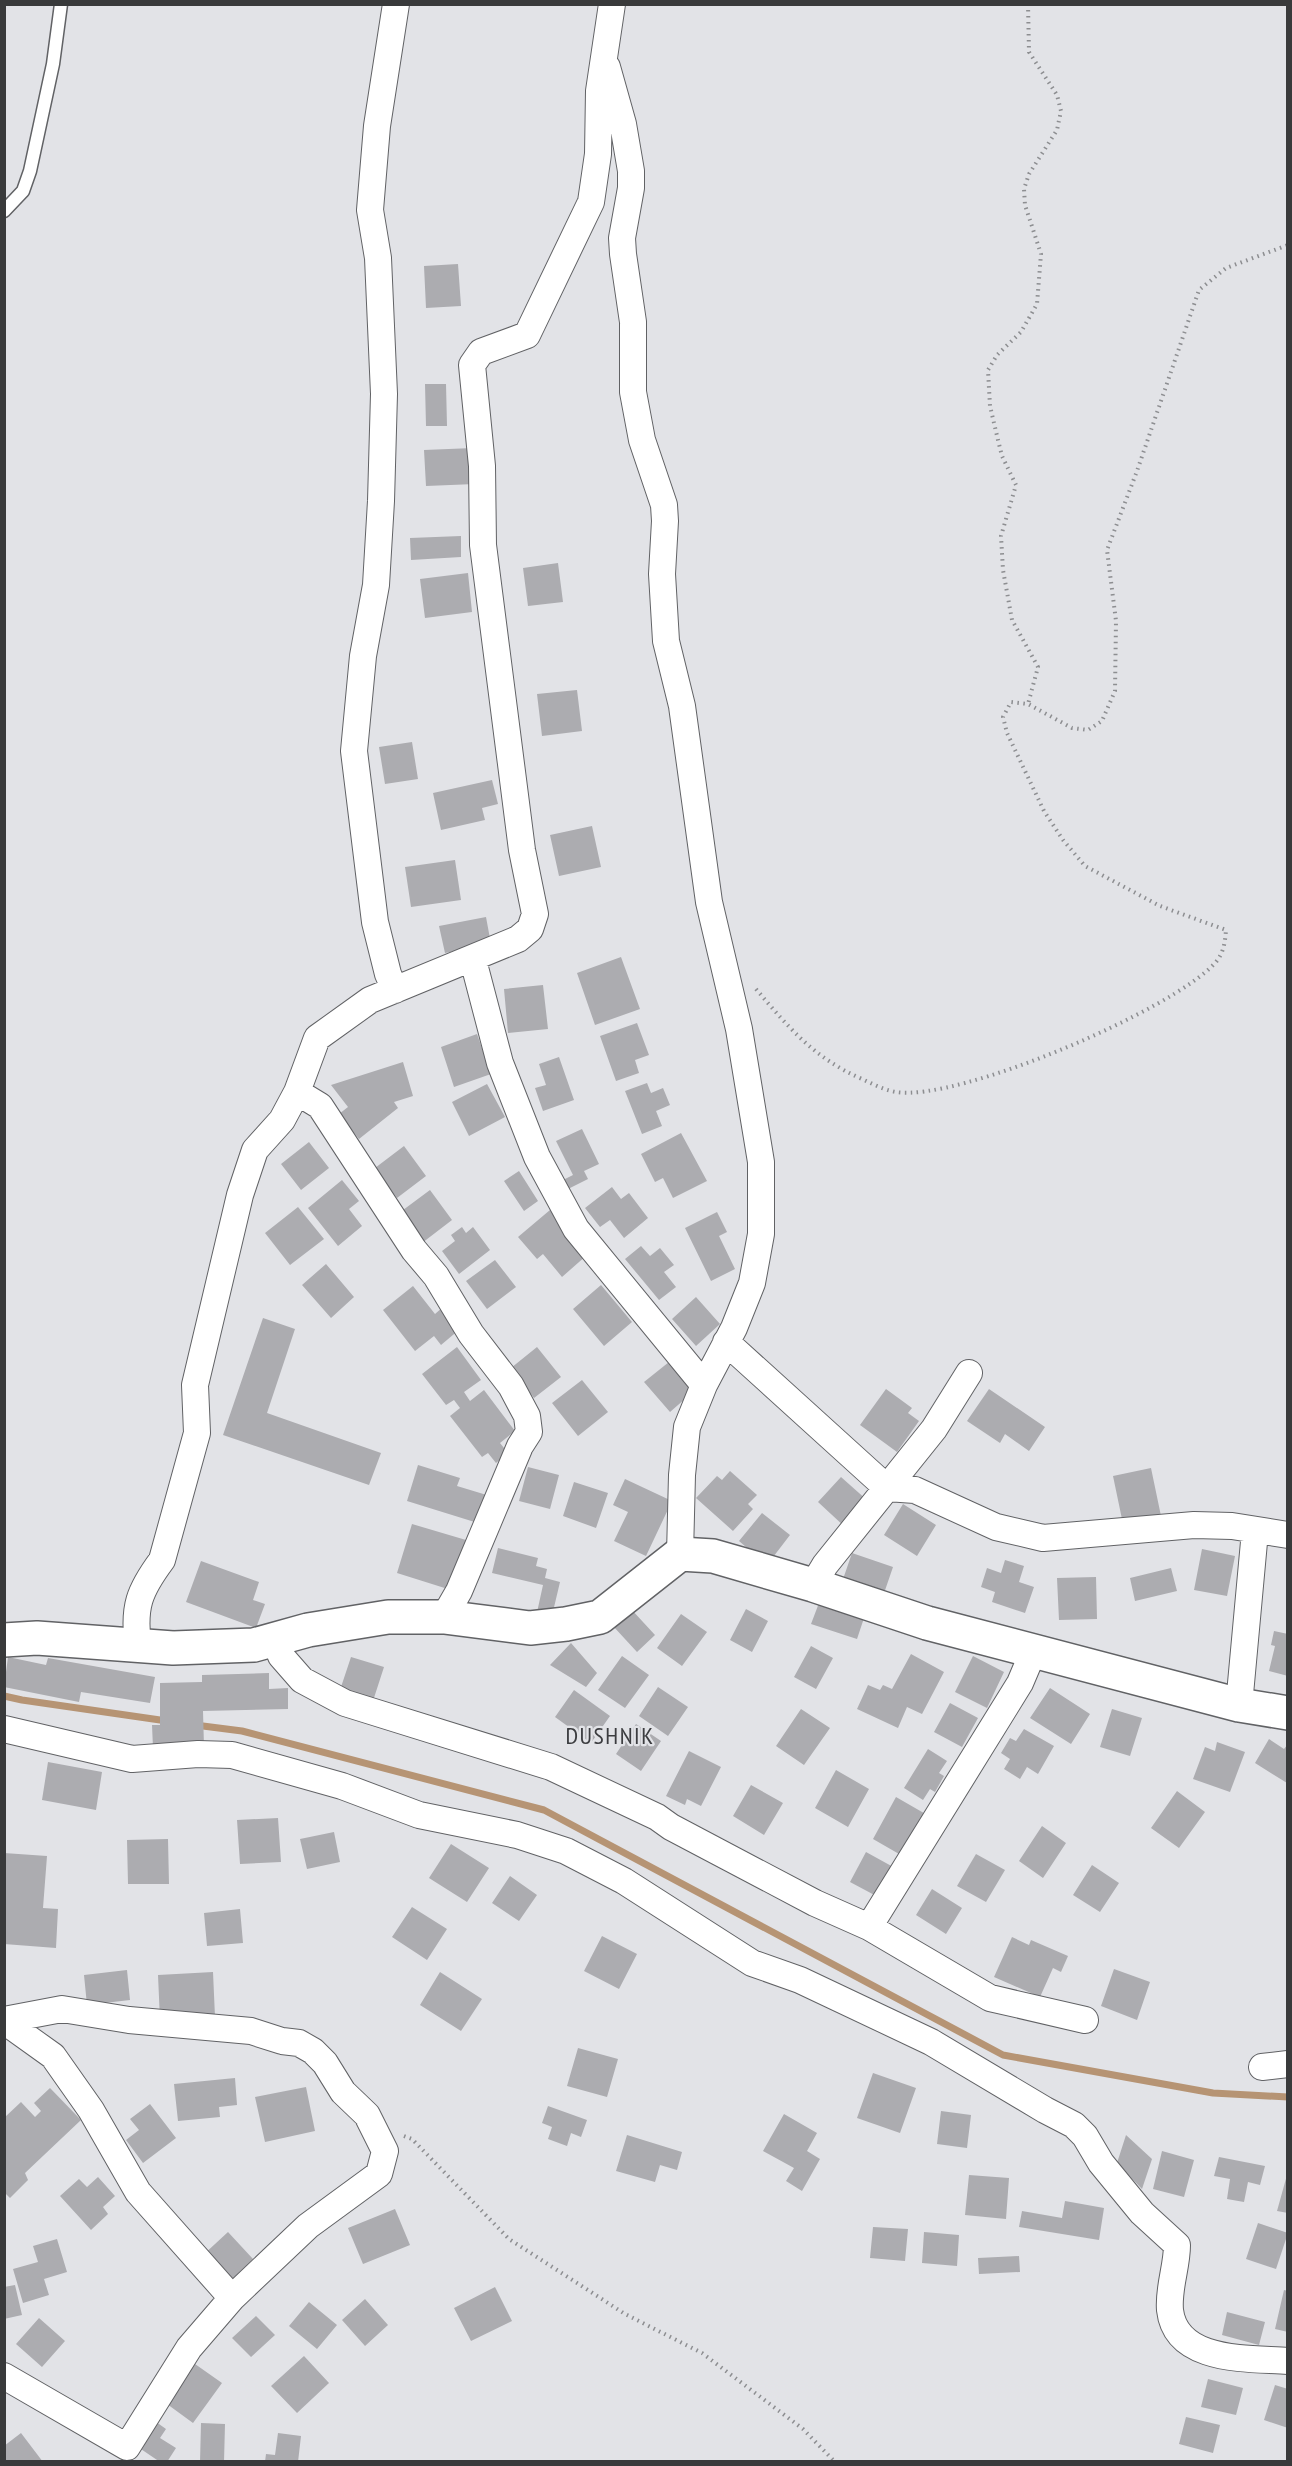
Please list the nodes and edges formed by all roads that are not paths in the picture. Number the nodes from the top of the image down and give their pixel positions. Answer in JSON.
{"nodes":[{"id":1,"x":61,"y":4,"type":"edge"},
{"id":2,"x":396,"y":4,"type":"edge"},
{"id":3,"x":612,"y":4,"type":"edge"},
{"id":4,"x":605,"y":61,"type":"junction"},
{"id":5,"x":4,"y":211,"type":"edge"},
{"id":6,"x":473,"y":960,"type":"junction"},
{"id":7,"x":395,"y":990,"type":"junction"},
{"id":8,"x":297,"y":1092,"type":"junction"},
{"id":9,"x":726,"y":1342,"type":"junction"},
{"id":10,"x":969,"y":1373,"type":"dead end"},
{"id":11,"x":704,"y":1385,"type":"junction"},
{"id":12,"x":887,"y":1488,"type":"junction"},
{"id":13,"x":1255,"y":1531,"type":"junction"},
{"id":14,"x":1287,"y":1535,"type":"edge"},
{"id":15,"x":680,"y":1554,"type":"junction"},
{"id":16,"x":813,"y":1585,"type":"junction"},
{"id":17,"x":444,"y":1617,"type":"junction"},
{"id":18,"x":4,"y":1640,"type":"edge"},
{"id":19,"x":275,"y":1641,"type":"junction"},
{"id":20,"x":138,"y":1645,"type":"junction"},
{"id":21,"x":1034,"y":1650,"type":"junction"},
{"id":22,"x":1239,"y":1705,"type":"junction"},
{"id":23,"x":1287,"y":1713,"type":"edge"},
{"id":24,"x":4,"y":1730,"type":"edge"},
{"id":25,"x":869,"y":1927,"type":"junction"},
{"id":26,"x":4,"y":2020,"type":"edge"},
{"id":27,"x":1085,"y":2020,"type":"dead end"},
{"id":28,"x":1287,"y":2064,"type":"edge"},
{"id":29,"x":1262,"y":2067,"type":"dead end"},
{"id":30,"x":232,"y":2298,"type":"junction"},
{"id":31,"x":1287,"y":2361,"type":"edge"},
{"id":32,"x":4,"y":2376,"type":"edge"}],
"edges":[{"from":1,"to":5,"type":"lane"},
{"from":2,"to":7,"type":"street"},
{"from":3,"to":4,"type":"street"},
{"from":4,"to":6,"type":"street"},
{"from":4,"to":9,"type":"street"},
{"from":6,"to":7,"type":"street"},
{"from":6,"to":11,"type":"street"},
{"from":7,"to":8,"type":"street"},
{"from":8,"to":17,"type":"street"},
{"from":8,"to":20,"type":"street"},
{"from":9,"to":11,"type":"street"},
{"from":9,"to":12,"type":"street"},
{"from":10,"to":12,"type":"street"},
{"from":11,"to":15,"type":"street"},
{"from":12,"to":13,"type":"street"},
{"from":12,"to":16,"type":"street"},
{"from":13,"to":14,"type":"street"},
{"from":13,"to":22,"type":"street"},
{"from":15,"to":16,"type":"street"},
{"from":15,"to":17,"type":"street"},
{"from":16,"to":21,"type":"street"},
{"from":17,"to":19,"type":"street"},
{"from":18,"to":20,"type":"street"},
{"from":19,"to":20,"type":"street"},
{"from":19,"to":25,"type":"street"},
{"from":21,"to":22,"type":"street"},
{"from":21,"to":25,"type":"street"},
{"from":22,"to":23,"type":"street"},
{"from":24,"to":31,"type":"street"},
{"from":25,"to":27,"type":"street"},
{"from":26,"to":30,"type":"street"},
{"from":26,"to":30,"type":"street"},
{"from":28,"to":29,"type":"street"},
{"from":30,"to":32,"type":"street"}]}
